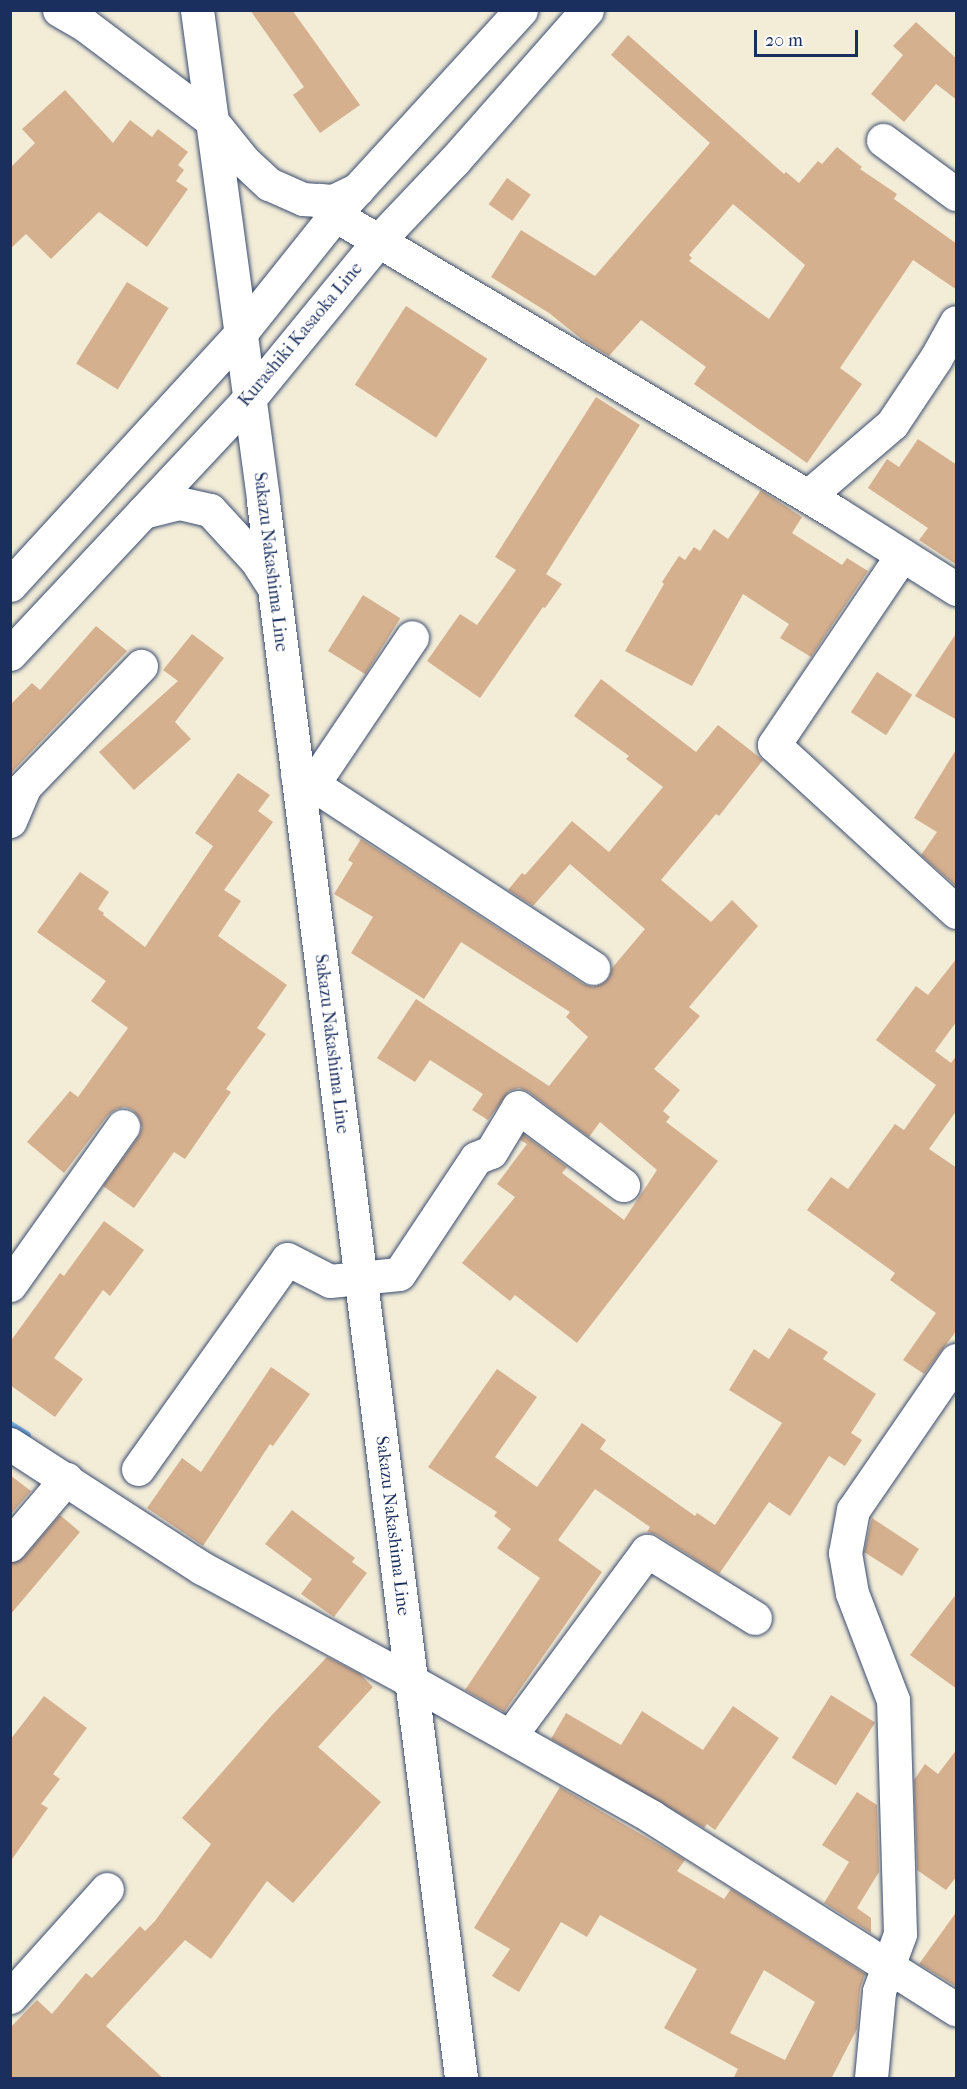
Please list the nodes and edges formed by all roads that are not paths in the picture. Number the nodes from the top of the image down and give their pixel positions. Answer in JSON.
{"nodes":[{"id":1,"x":59,"y":10,"type":"edge"},
{"id":2,"x":197,"y":10,"type":"edge"},
{"id":3,"x":521,"y":10,"type":"edge"},
{"id":4,"x":587,"y":10,"type":"edge"},
{"id":5,"x":211,"y":120,"type":"junction"},
{"id":6,"x":883,"y":140,"type":"dead end"},
{"id":7,"x":957,"y":194,"type":"edge"},
{"id":8,"x":327,"y":208,"type":"junction"},
{"id":9,"x":379,"y":240,"type":"junction"},
{"id":10,"x":957,"y":322,"type":"edge"},
{"id":11,"x":240,"y":334,"type":"junction"},
{"id":12,"x":946,"y":365,"type":"edge"},
{"id":13,"x":249,"y":399,"type":"junction"},
{"id":14,"x":808,"y":496,"type":"junction"},
{"id":15,"x":143,"y":513,"type":"junction"},
{"id":16,"x":902,"y":555,"type":"junction"},
{"id":17,"x":10,"y":585,"type":"edge"},
{"id":18,"x":274,"y":588,"type":"junction"},
{"id":19,"x":957,"y":590,"type":"edge"},
{"id":20,"x":412,"y":637,"type":"dead end"},
{"id":21,"x":10,"y":654,"type":"edge"},
{"id":22,"x":141,"y":666,"type":"dead end"},
{"id":23,"x":305,"y":779,"type":"junction"},
{"id":24,"x":10,"y":820,"type":"edge"},
{"id":25,"x":957,"y":912,"type":"edge"},
{"id":26,"x":593,"y":968,"type":"dead end"},
{"id":27,"x":123,"y":1126,"type":"dead end"},
{"id":28,"x":623,"y":1185,"type":"dead end"},
{"id":29,"x":361,"y":1279,"type":"junction"},
{"id":30,"x":10,"y":1285,"type":"edge"},
{"id":31,"x":957,"y":1360,"type":"edge"},
{"id":32,"x":10,"y":1444,"type":"edge"},
{"id":33,"x":138,"y":1469,"type":"dead end"},
{"id":34,"x":66,"y":1479,"type":"junction"},
{"id":35,"x":10,"y":1545,"type":"edge"},
{"id":36,"x":755,"y":1618,"type":"dead end"},
{"id":37,"x":411,"y":1680,"type":"junction"},
{"id":38,"x":510,"y":1736,"type":"junction"},
{"id":39,"x":107,"y":1889,"type":"dead end"},
{"id":40,"x":890,"y":1967,"type":"junction"},
{"id":41,"x":10,"y":1997,"type":"edge"},
{"id":42,"x":957,"y":2009,"type":"edge"},
{"id":43,"x":461,"y":2079,"type":"edge"},
{"id":44,"x":872,"y":2079,"type":"edge"}],
"edges":[{"from":1,"to":5,"type":"street"},
{"from":2,"to":5,"type":"street","name":"Sakazu Nakashima Line"},
{"from":3,"to":8,"type":"street"},
{"from":4,"to":9,"type":"street","name":"Kurashiki Kasaoka Line"},
{"from":5,"to":8,"type":"street"},
{"from":5,"to":11,"type":"street","name":"Sakazu Nakashima Line"},
{"from":6,"to":7,"type":"street"},
{"from":8,"to":9,"type":"street"},
{"from":8,"to":11,"type":"street"},
{"from":9,"to":13,"type":"street","name":"Kurashiki Kasaoka Line"},
{"from":9,"to":14,"type":"street"},
{"from":10,"to":12,"type":"street"},
{"from":11,"to":13,"type":"street","name":"Sakazu Nakashima Line"},
{"from":11,"to":17,"type":"street"},
{"from":12,"to":14,"type":"street"},
{"from":13,"to":15,"type":"street","name":"Kurashiki Kasaoka Line"},
{"from":13,"to":18,"type":"street","name":"Sakazu Nakashima Line"},
{"from":14,"to":16,"type":"street"},
{"from":15,"to":18,"type":"street"},
{"from":15,"to":21,"type":"street","name":"Kurashiki Kasaoka Line"},
{"from":16,"to":19,"type":"street"},
{"from":16,"to":25,"type":"street"},
{"from":18,"to":23,"type":"street","name":"Sakazu Nakashima Line"},
{"from":20,"to":23,"type":"street"},
{"from":22,"to":24,"type":"street"},
{"from":23,"to":26,"type":"street"},
{"from":23,"to":29,"type":"street","name":"Sakazu Nakashima Line"},
{"from":27,"to":30,"type":"street"},
{"from":28,"to":29,"type":"street"},
{"from":29,"to":33,"type":"street"},
{"from":29,"to":37,"type":"street","name":"Sakazu Nakashima Line"},
{"from":31,"to":40,"type":"street"},
{"from":32,"to":34,"type":"street"},
{"from":34,"to":35,"type":"street"},
{"from":34,"to":37,"type":"street"},
{"from":36,"to":38,"type":"street"},
{"from":37,"to":38,"type":"street"},
{"from":37,"to":43,"type":"street","name":"Sakazu Nakashima Line"},
{"from":38,"to":40,"type":"street"},
{"from":39,"to":41,"type":"street"},
{"from":40,"to":42,"type":"street"},
{"from":40,"to":44,"type":"street"}]}
